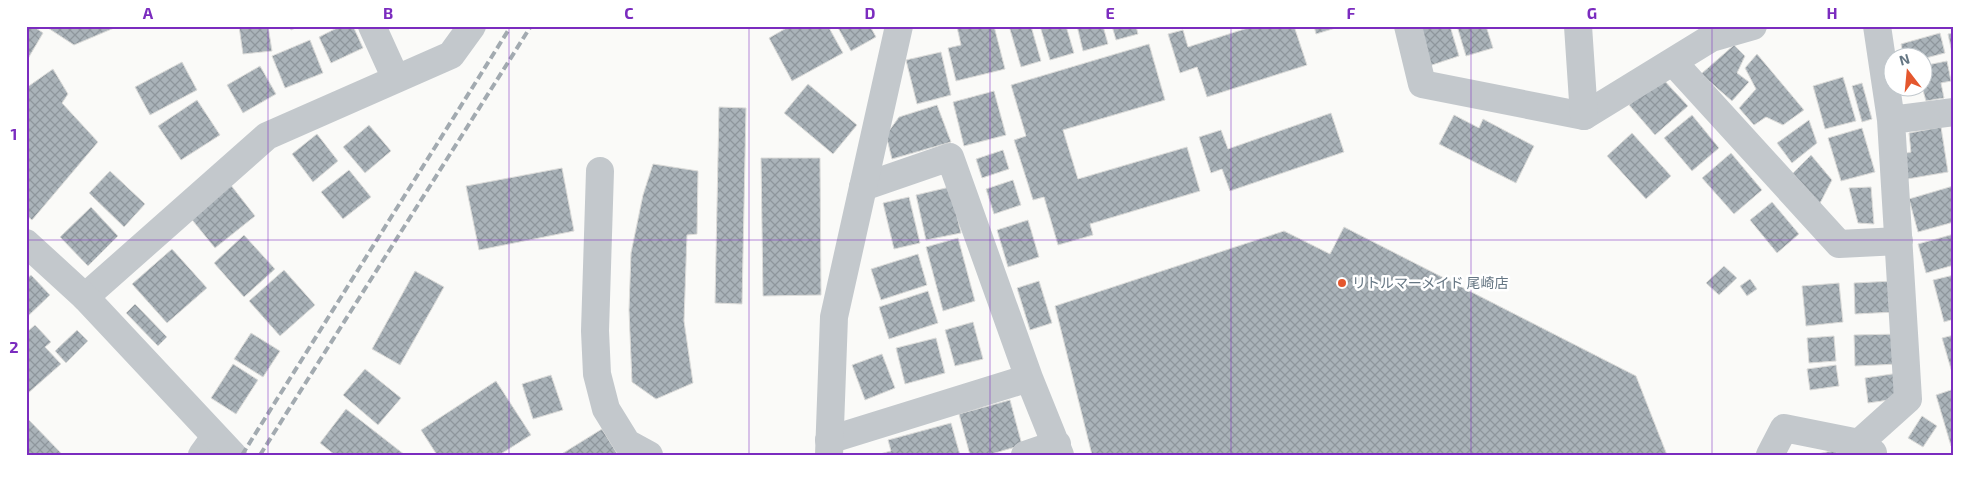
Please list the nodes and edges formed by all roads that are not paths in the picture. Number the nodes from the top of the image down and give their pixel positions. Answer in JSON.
{"nodes":[{"id":1,"x":372,"y":26,"type":"edge"},
{"id":2,"x":472,"y":26,"type":"edge"},
{"id":3,"x":1408,"y":26,"type":"edge"},
{"id":4,"x":1578,"y":26,"type":"edge"},
{"id":5,"x":1753,"y":26,"type":"edge"},
{"id":6,"x":1876,"y":26,"type":"edge"},
{"id":7,"x":902,"y":28,"type":"edge"},
{"id":8,"x":1673,"y":62,"type":"junction"},
{"id":9,"x":396,"y":79,"type":"junction"},
{"id":10,"x":1584,"y":116,"type":"junction"},
{"id":11,"x":1891,"y":120,"type":"junction"},
{"id":12,"x":1952,"y":120,"type":"edge"},
{"id":13,"x":600,"y":171,"type":"dead end"},
{"id":14,"x":862,"y":187,"type":"junction"},
{"id":15,"x":1899,"y":241,"type":"junction"},
{"id":16,"x":26,"y":243,"type":"edge"},
{"id":17,"x":85,"y":297,"type":"junction"},
{"id":18,"x":1029,"y":378,"type":"junction"},
{"id":19,"x":829,"y":447,"type":"edge"},
{"id":20,"x":217,"y":449,"type":"edge"},
{"id":21,"x":1058,"y":449,"type":"edge"},
{"id":22,"x":1866,"y":451,"type":"edge"},
{"id":23,"x":649,"y":455,"type":"edge"},
{"id":24,"x":1025,"y":455,"type":"edge"},
{"id":25,"x":1770,"y":455,"type":"edge"}],
"edges":[{"from":1,"to":9,"type":"street"},
{"from":2,"to":9,"type":"street"},
{"from":3,"to":10,"type":"street"},
{"from":4,"to":10,"type":"street"},
{"from":5,"to":8,"type":"street"},
{"from":6,"to":11,"type":"street"},
{"from":7,"to":14,"type":"street"},
{"from":8,"to":10,"type":"street"},
{"from":8,"to":15,"type":"street"},
{"from":9,"to":17,"type":"street"},
{"from":11,"to":12,"type":"street"},
{"from":11,"to":15,"type":"street"},
{"from":13,"to":23,"type":"street"},
{"from":14,"to":18,"type":"street"},
{"from":14,"to":19,"type":"street"},
{"from":15,"to":22,"type":"street"},
{"from":16,"to":17,"type":"street"},
{"from":17,"to":20,"type":"street"},
{"from":18,"to":19,"type":"street"},
{"from":18,"to":21,"type":"street"},
{"from":21,"to":24,"type":"street"},
{"from":22,"to":25,"type":"street"}]}
